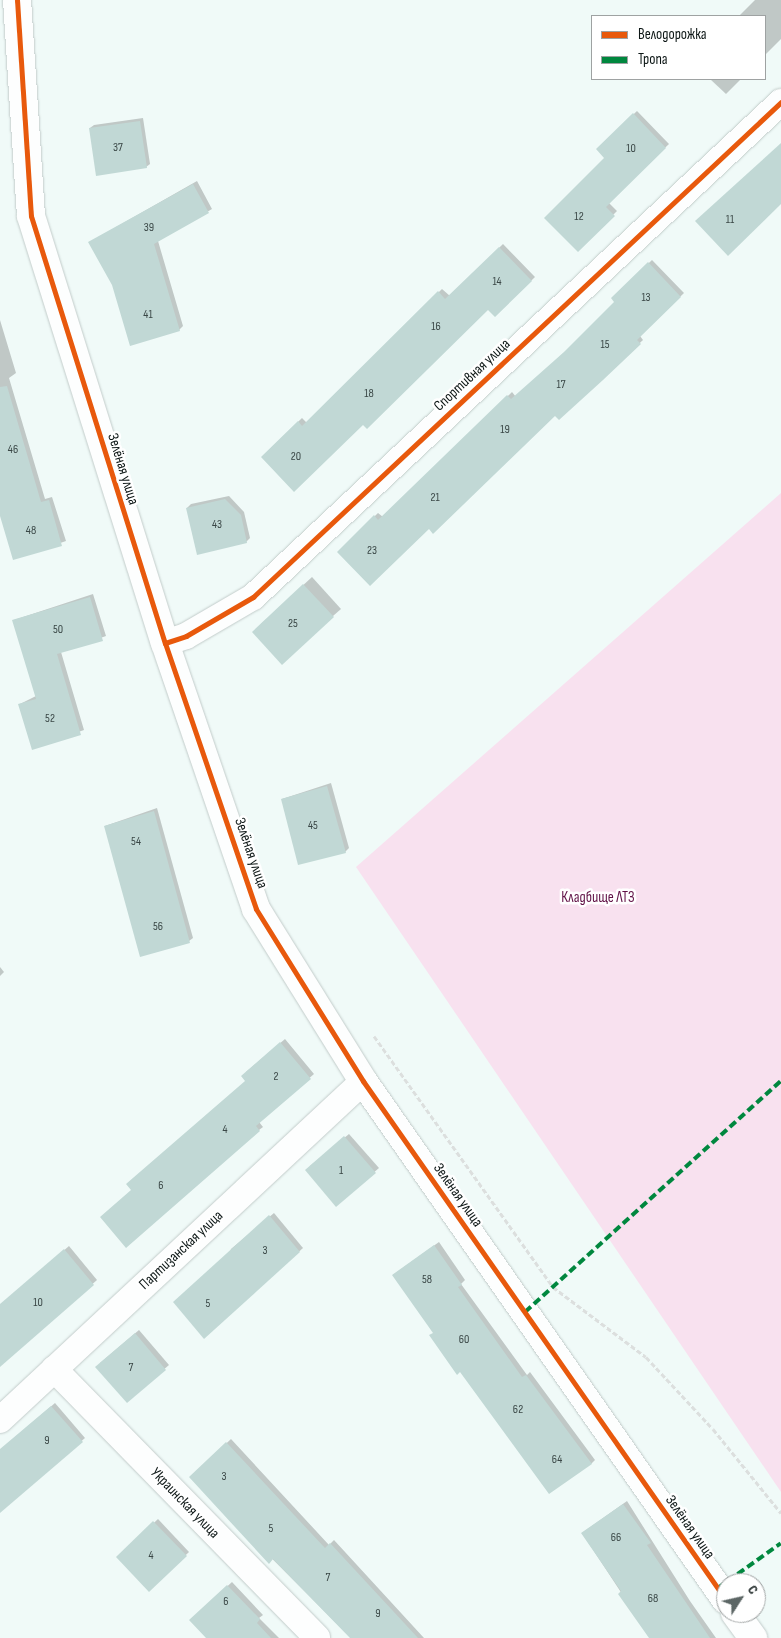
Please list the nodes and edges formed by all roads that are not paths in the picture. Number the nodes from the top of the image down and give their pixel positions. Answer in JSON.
{"nodes":[{"id":1,"x":17,"y":0,"type":"edge"},
{"id":2,"x":781,"y":102,"type":"edge"},
{"id":3,"x":165,"y":643,"type":"junction"},
{"id":4,"x":363,"y":1081,"type":"junction"},
{"id":5,"x":54,"y":1369,"type":"junction"},
{"id":6,"x":0,"y":1420,"type":"edge"},
{"id":7,"x":716,"y":1586,"type":"edge"},
{"id":8,"x":742,"y":1623,"type":"edge"},
{"id":9,"x":317,"y":1638,"type":"edge"},
{"id":10,"x":753,"y":1638,"type":"edge"}],
"edges":[{"from":1,"to":3,"type":"street","name":"Зелёная улица"},
{"from":2,"to":3,"type":"street","name":"Спортивная улица"},
{"from":3,"to":4,"type":"street","name":"Зелёная улица"},
{"from":4,"to":5,"type":"street","name":"Партизанская улица"},
{"from":4,"to":7,"type":"street","name":"Зелёная улица"},
{"from":5,"to":6,"type":"street","name":"Партизанская улица"},
{"from":5,"to":9,"type":"street","name":"Украинская улица"},
{"from":8,"to":10,"type":"street"}]}
